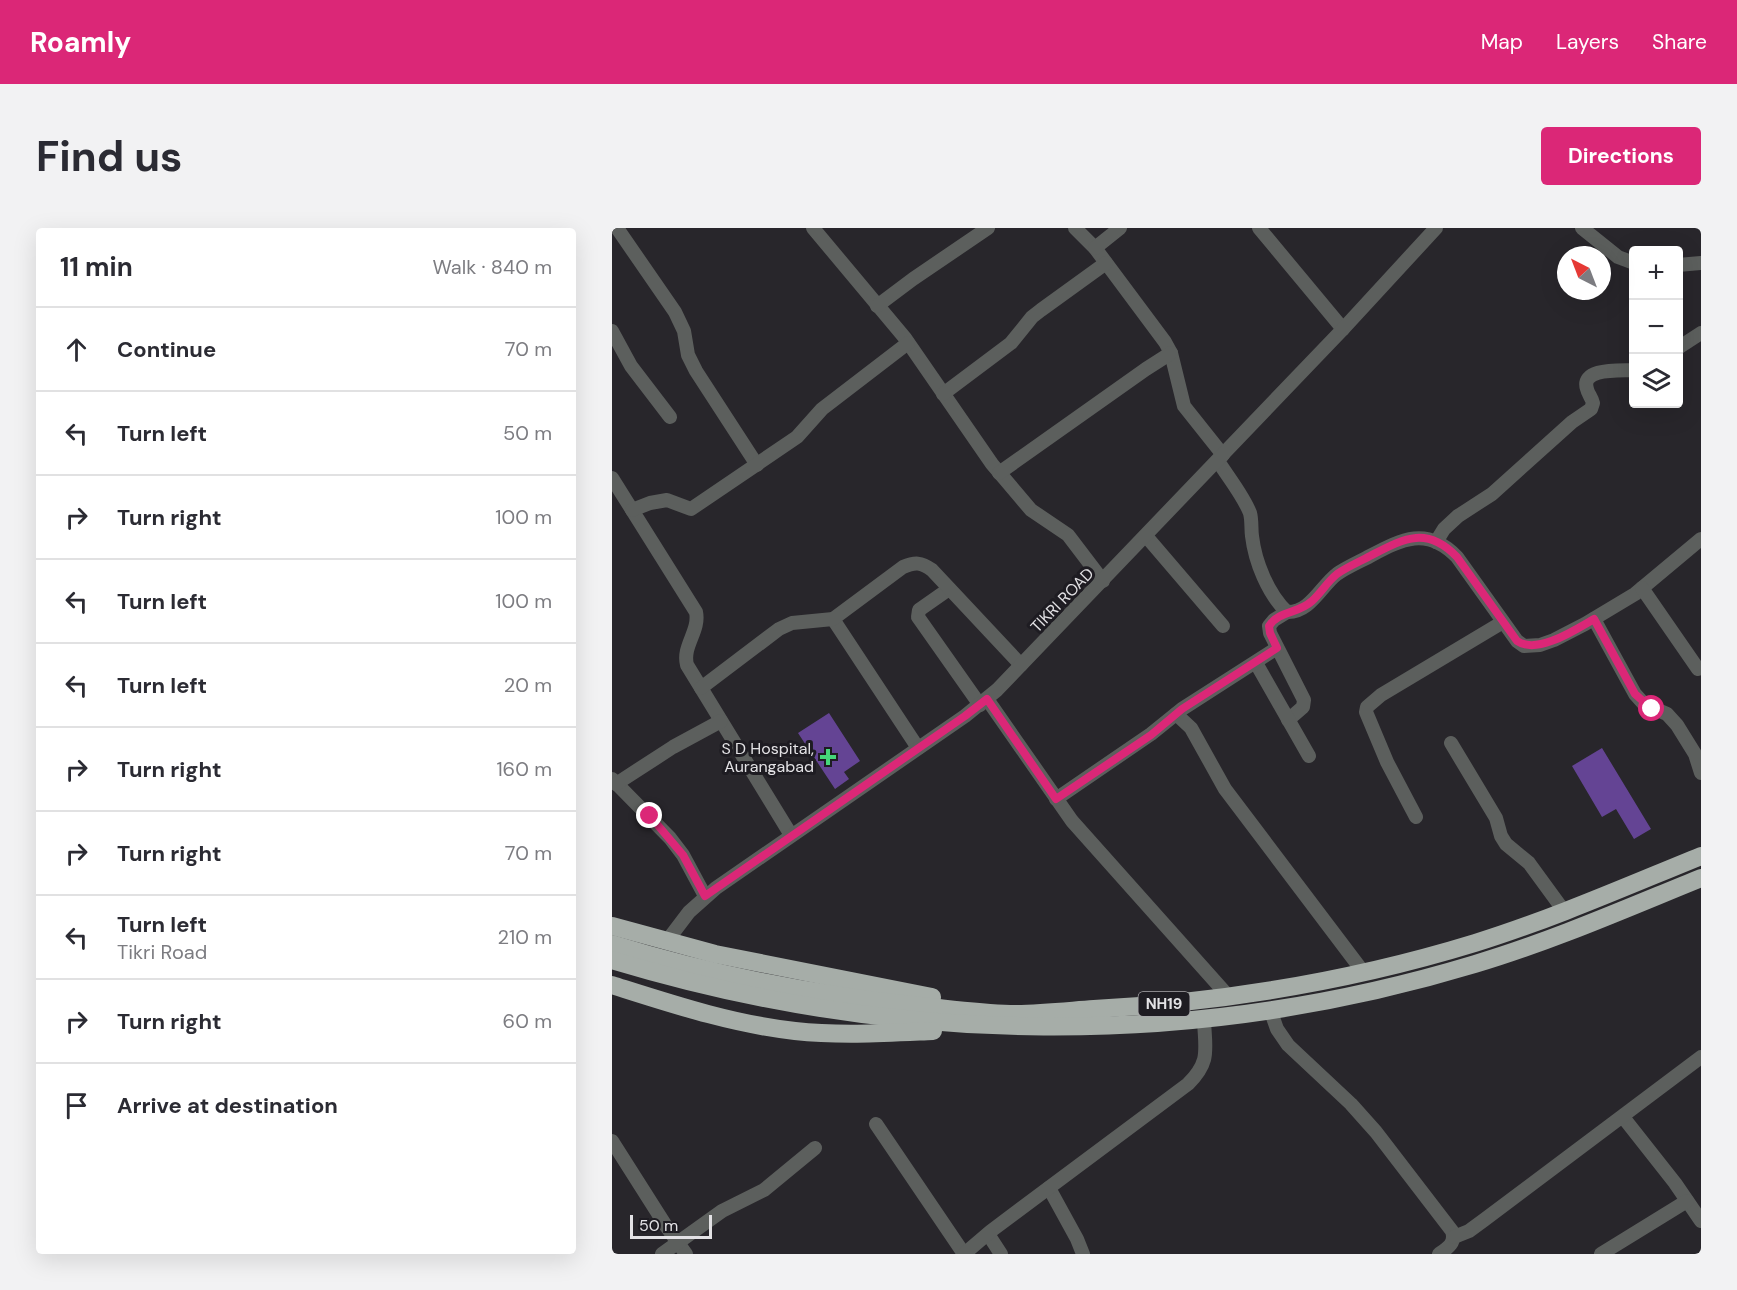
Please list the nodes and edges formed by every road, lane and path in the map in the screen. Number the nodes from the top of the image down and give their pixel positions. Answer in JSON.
{"nodes":[{"id":1,"x":617,"y":228,"type":"edge"},
{"id":2,"x":813,"y":228,"type":"edge"},
{"id":3,"x":988,"y":228,"type":"edge"},
{"id":4,"x":1075,"y":228,"type":"edge"},
{"id":5,"x":1120,"y":228,"type":"edge"},
{"id":6,"x":1259,"y":228,"type":"edge"},
{"id":7,"x":1436,"y":228,"type":"edge"},
{"id":8,"x":1582,"y":228,"type":"edge"},
{"id":9,"x":1095,"y":248,"type":"junction"},
{"id":10,"x":1629,"y":262,"type":"edge"},
{"id":11,"x":1106,"y":263,"type":"junction"},
{"id":12,"x":1701,"y":263,"type":"edge"},
{"id":13,"x":1683,"y":265,"type":"edge"},
{"id":14,"x":877,"y":306,"type":"junction"},
{"id":15,"x":1343,"y":329,"type":"junction"},
{"id":16,"x":612,"y":331,"type":"edge"},
{"id":17,"x":1701,"y":333,"type":"edge"},
{"id":18,"x":908,"y":343,"type":"junction"},
{"id":19,"x":1683,"y":345,"type":"edge"},
{"id":20,"x":1171,"y":354,"type":"junction"},
{"id":21,"x":1629,"y":370,"type":"edge"},
{"id":22,"x":943,"y":393,"type":"junction"},
{"id":23,"x":670,"y":417,"type":"dead end"},
{"id":24,"x":1221,"y":458,"type":"junction"},
{"id":25,"x":757,"y":465,"type":"junction"},
{"id":26,"x":999,"y":472,"type":"junction"},
{"id":27,"x":612,"y":478,"type":"edge"},
{"id":28,"x":632,"y":510,"type":"junction"},
{"id":29,"x":1146,"y":536,"type":"junction"},
{"id":30,"x":1701,"y":539,"type":"edge"},
{"id":31,"x":1436,"y":542,"type":"junction"},
{"id":32,"x":1104,"y":581,"type":"junction"},
{"id":33,"x":1642,"y":588,"type":"junction"},
{"id":34,"x":949,"y":589,"type":"junction"},
{"id":35,"x":1287,"y":612,"type":"junction"},
{"id":36,"x":833,"y":619,"type":"junction"},
{"id":37,"x":1594,"y":619,"type":"junction"},
{"id":38,"x":1503,"y":622,"type":"junction"},
{"id":39,"x":1223,"y":626,"type":"dead end"},
{"id":40,"x":1277,"y":648,"type":"junction"},
{"id":41,"x":1256,"y":663,"type":"junction"},
{"id":42,"x":1021,"y":665,"type":"junction"},
{"id":43,"x":1698,"y":669,"type":"dead end"},
{"id":44,"x":700,"y":688,"type":"junction"},
{"id":45,"x":983,"y":702,"type":"junction"},
{"id":46,"x":1176,"y":714,"type":"junction"},
{"id":47,"x":721,"y":720,"type":"junction"},
{"id":48,"x":1288,"y":720,"type":"junction"},
{"id":49,"x":1451,"y":743,"type":"dead end"},
{"id":50,"x":918,"y":748,"type":"junction"},
{"id":51,"x":1309,"y":756,"type":"dead end"},
{"id":52,"x":1701,"y":772,"type":"edge"},
{"id":53,"x":614,"y":781,"type":"edge"},
{"id":54,"x":1056,"y":799,"type":"junction"},
{"id":55,"x":1416,"y":817,"type":"dead end"},
{"id":56,"x":791,"y":835,"type":"junction"},
{"id":57,"x":1701,"y":856,"type":"edge"},
{"id":58,"x":1701,"y":878,"type":"edge"},
{"id":59,"x":705,"y":896,"type":"junction"},
{"id":60,"x":1564,"y":911,"type":"junction"},
{"id":61,"x":612,"y":926,"type":"edge"},
{"id":62,"x":667,"y":941,"type":"junction"},
{"id":63,"x":612,"y":944,"type":"edge"},
{"id":64,"x":612,"y":960,"type":"edge"},
{"id":65,"x":1364,"y":973,"type":"junction"},
{"id":66,"x":612,"y":985,"type":"edge"},
{"id":67,"x":1229,"y":997,"type":"junction"},
{"id":68,"x":1271,"y":1011,"type":"junction"},
{"id":69,"x":1204,"y":1019,"type":"junction"},
{"id":70,"x":1012,"y":1020,"type":"junction"},
{"id":71,"x":1701,"y":1057,"type":"edge"},
{"id":72,"x":1623,"y":1117,"type":"junction"},
{"id":73,"x":876,"y":1124,"type":"dead end"},
{"id":74,"x":612,"y":1141,"type":"edge"},
{"id":75,"x":815,"y":1148,"type":"dead end"},
{"id":76,"x":1049,"y":1188,"type":"junction"},
{"id":77,"x":1687,"y":1201,"type":"junction"},
{"id":78,"x":1701,"y":1221,"type":"edge"},
{"id":79,"x":988,"y":1234,"type":"junction"},
{"id":80,"x":1454,"y":1237,"type":"junction"},
{"id":81,"x":682,"y":1249,"type":"edge"},
{"id":82,"x":662,"y":1254,"type":"edge"},
{"id":83,"x":964,"y":1254,"type":"edge"},
{"id":84,"x":1002,"y":1254,"type":"edge"},
{"id":85,"x":1083,"y":1254,"type":"edge"},
{"id":86,"x":1439,"y":1254,"type":"edge"},
{"id":87,"x":1600,"y":1254,"type":"edge"}],
"edges":[{"from":1,"to":25,"type":"street"},
{"from":2,"to":14,"type":"street"},
{"from":3,"to":14,"type":"street"},
{"from":4,"to":9,"type":"street"},
{"from":5,"to":9,"type":"street"},
{"from":6,"to":15,"type":"street"},
{"from":7,"to":15,"type":"street","name":"TIKRI ROAD"},
{"from":8,"to":10,"type":"street"},
{"from":9,"to":11,"type":"street"},
{"from":11,"to":20,"type":"street"},
{"from":11,"to":22,"type":"street"},
{"from":12,"to":13,"type":"street"},
{"from":14,"to":18,"type":"street"},
{"from":15,"to":24,"type":"street","name":"TIKRI ROAD"},
{"from":16,"to":23,"type":"street"},
{"from":17,"to":19,"type":"street"},
{"from":18,"to":22,"type":"street"},
{"from":18,"to":25,"type":"street"},
{"from":20,"to":24,"type":"street"},
{"from":20,"to":26,"type":"street"},
{"from":21,"to":31,"type":"street"},
{"from":22,"to":26,"type":"street"},
{"from":24,"to":29,"type":"street","name":"TIKRI ROAD"},
{"from":24,"to":35,"type":"street"},
{"from":25,"to":28,"type":"street"},
{"from":26,"to":32,"type":"street"},
{"from":27,"to":28,"type":"street"},
{"from":28,"to":44,"type":"street"},
{"from":29,"to":32,"type":"street","name":"TIKRI ROAD"},
{"from":29,"to":39,"type":"street"},
{"from":30,"to":33,"type":"street"},
{"from":31,"to":35,"type":"street"},
{"from":31,"to":38,"type":"street"},
{"from":32,"to":42,"type":"street","name":"TIKRI ROAD"},
{"from":33,"to":37,"type":"street"},
{"from":33,"to":43,"type":"street"},
{"from":34,"to":36,"type":"street"},
{"from":34,"to":42,"type":"street"},
{"from":34,"to":45,"type":"street"},
{"from":35,"to":40,"type":"street"},
{"from":36,"to":44,"type":"street"},
{"from":36,"to":50,"type":"street"},
{"from":37,"to":38,"type":"street"},
{"from":37,"to":52,"type":"street"},
{"from":38,"to":55,"type":"street"},
{"from":40,"to":41,"type":"street"},
{"from":40,"to":48,"type":"street"},
{"from":41,"to":46,"type":"street"},
{"from":41,"to":48,"type":"street"},
{"from":42,"to":45,"type":"street","name":"TIKRI ROAD"},
{"from":44,"to":47,"type":"street"},
{"from":45,"to":50,"type":"street","name":"TIKRI ROAD"},
{"from":45,"to":54,"type":"street"},
{"from":46,"to":54,"type":"street"},
{"from":46,"to":65,"type":"street"},
{"from":47,"to":53,"type":"street"},
{"from":47,"to":56,"type":"street"},
{"from":48,"to":51,"type":"street"},
{"from":49,"to":60,"type":"street"},
{"from":50,"to":56,"type":"street","name":"TIKRI ROAD"},
{"from":53,"to":59,"type":"street"},
{"from":54,"to":67,"type":"street"},
{"from":56,"to":59,"type":"street","name":"TIKRI ROAD"},
{"from":57,"to":60,"type":"highway","number":"NH19"},
{"from":58,"to":68,"type":"highway","number":"NH19"},
{"from":59,"to":62,"type":"street","name":"TIKRI ROAD"},
{"from":60,"to":65,"type":"highway","number":"NH19"},
{"from":61,"to":62,"type":"highway"},
{"from":62,"to":70,"type":"highway"},
{"from":63,"to":70,"type":"highway","number":"NH19"},
{"from":64,"to":70,"type":"highway","number":"NH19"},
{"from":65,"to":67,"type":"highway","number":"NH19"},
{"from":66,"to":70,"type":"highway"},
{"from":67,"to":70,"type":"highway","number":"NH19"},
{"from":68,"to":69,"type":"highway","number":"NH19"},
{"from":68,"to":80,"type":"street"},
{"from":69,"to":70,"type":"highway","number":"NH19"},
{"from":69,"to":76,"type":"street"},
{"from":71,"to":72,"type":"street"},
{"from":72,"to":77,"type":"street"},
{"from":72,"to":80,"type":"street"},
{"from":73,"to":83,"type":"street"},
{"from":74,"to":81,"type":"street"},
{"from":75,"to":81,"type":"street"},
{"from":76,"to":79,"type":"street"},
{"from":76,"to":85,"type":"street"},
{"from":77,"to":78,"type":"street"},
{"from":77,"to":87,"type":"street"},
{"from":79,"to":83,"type":"street"},
{"from":79,"to":84,"type":"street"},
{"from":80,"to":86,"type":"street"},
{"from":81,"to":82,"type":"street"}]}
